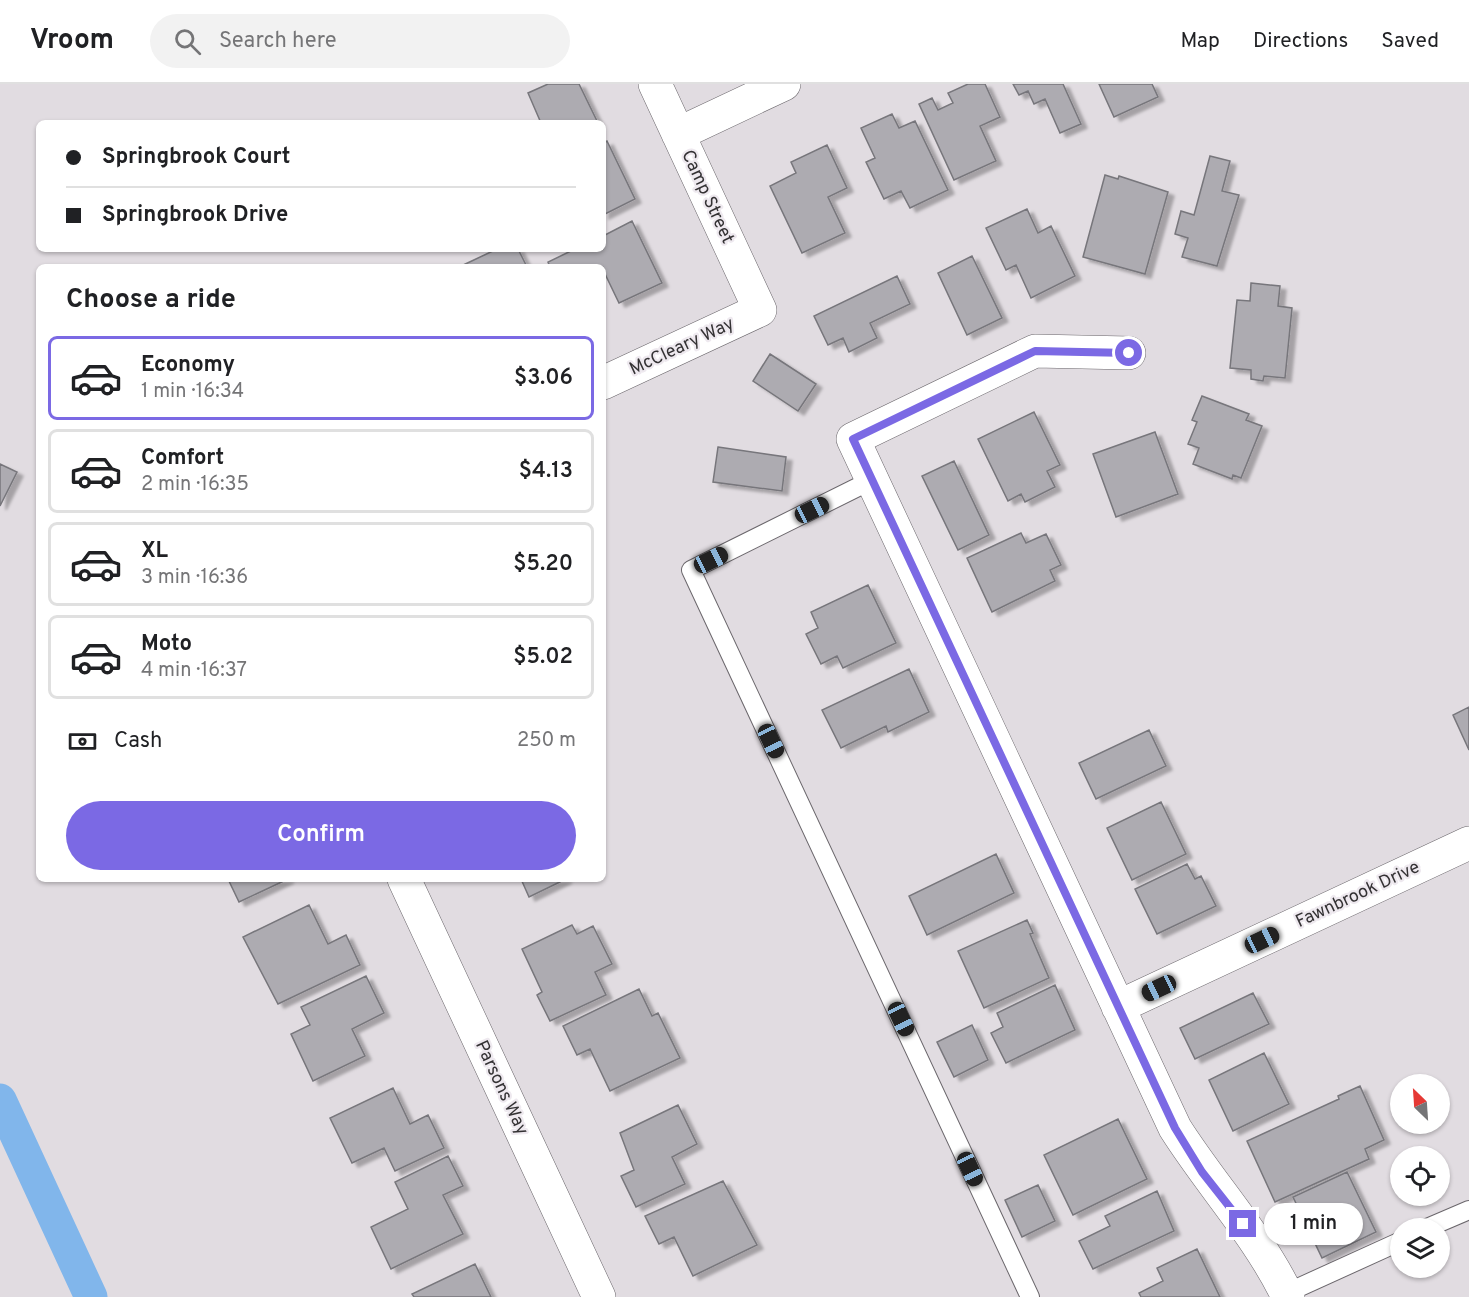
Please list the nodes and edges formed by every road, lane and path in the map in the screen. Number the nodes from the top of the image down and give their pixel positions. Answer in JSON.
{"nodes":[{"id":1,"x":655,"y":84,"type":"edge"},
{"id":2,"x":784,"y":84,"type":"edge"},
{"id":3,"x":678,"y":134,"type":"junction"},
{"id":4,"x":760,"y":310,"type":"joint"},
{"id":5,"x":1129,"y":353,"type":"dead end"},
{"id":6,"x":606,"y":382,"type":"edge"},
{"id":7,"x":872,"y":480,"type":"junction"},
{"id":8,"x":1469,"y":843,"type":"edge"},
{"id":9,"x":405,"y":882,"type":"edge"},
{"id":10,"x":1118,"y":1007,"type":"junction"},
{"id":11,"x":1469,"y":1210,"type":"edge"},
{"id":12,"x":1450,"y":1218,"type":"edge"},
{"id":13,"x":1390,"y":1245,"type":"edge"},
{"id":14,"x":1284,"y":1296,"type":"edge"},
{"id":15,"x":599,"y":1297,"type":"edge"},
{"id":16,"x":1030,"y":1297,"type":"edge"}],
"edges":[{"from":1,"to":3,"type":"street","name":"Camp Street"},
{"from":2,"to":3,"type":"street"},
{"from":3,"to":4,"type":"street","name":"Camp Street"},
{"from":4,"to":6,"type":"street","name":"McCleary Way"},
{"from":5,"to":7,"type":"street"},
{"from":7,"to":10,"type":"street"},
{"from":7,"to":16,"type":"lane"},
{"from":8,"to":10,"type":"street","name":"Fawnbrook Drive"},
{"from":9,"to":15,"type":"street","name":"Parsons Way"},
{"from":10,"to":14,"type":"street"},
{"from":11,"to":12,"type":"lane"},
{"from":13,"to":14,"type":"lane"}]}
